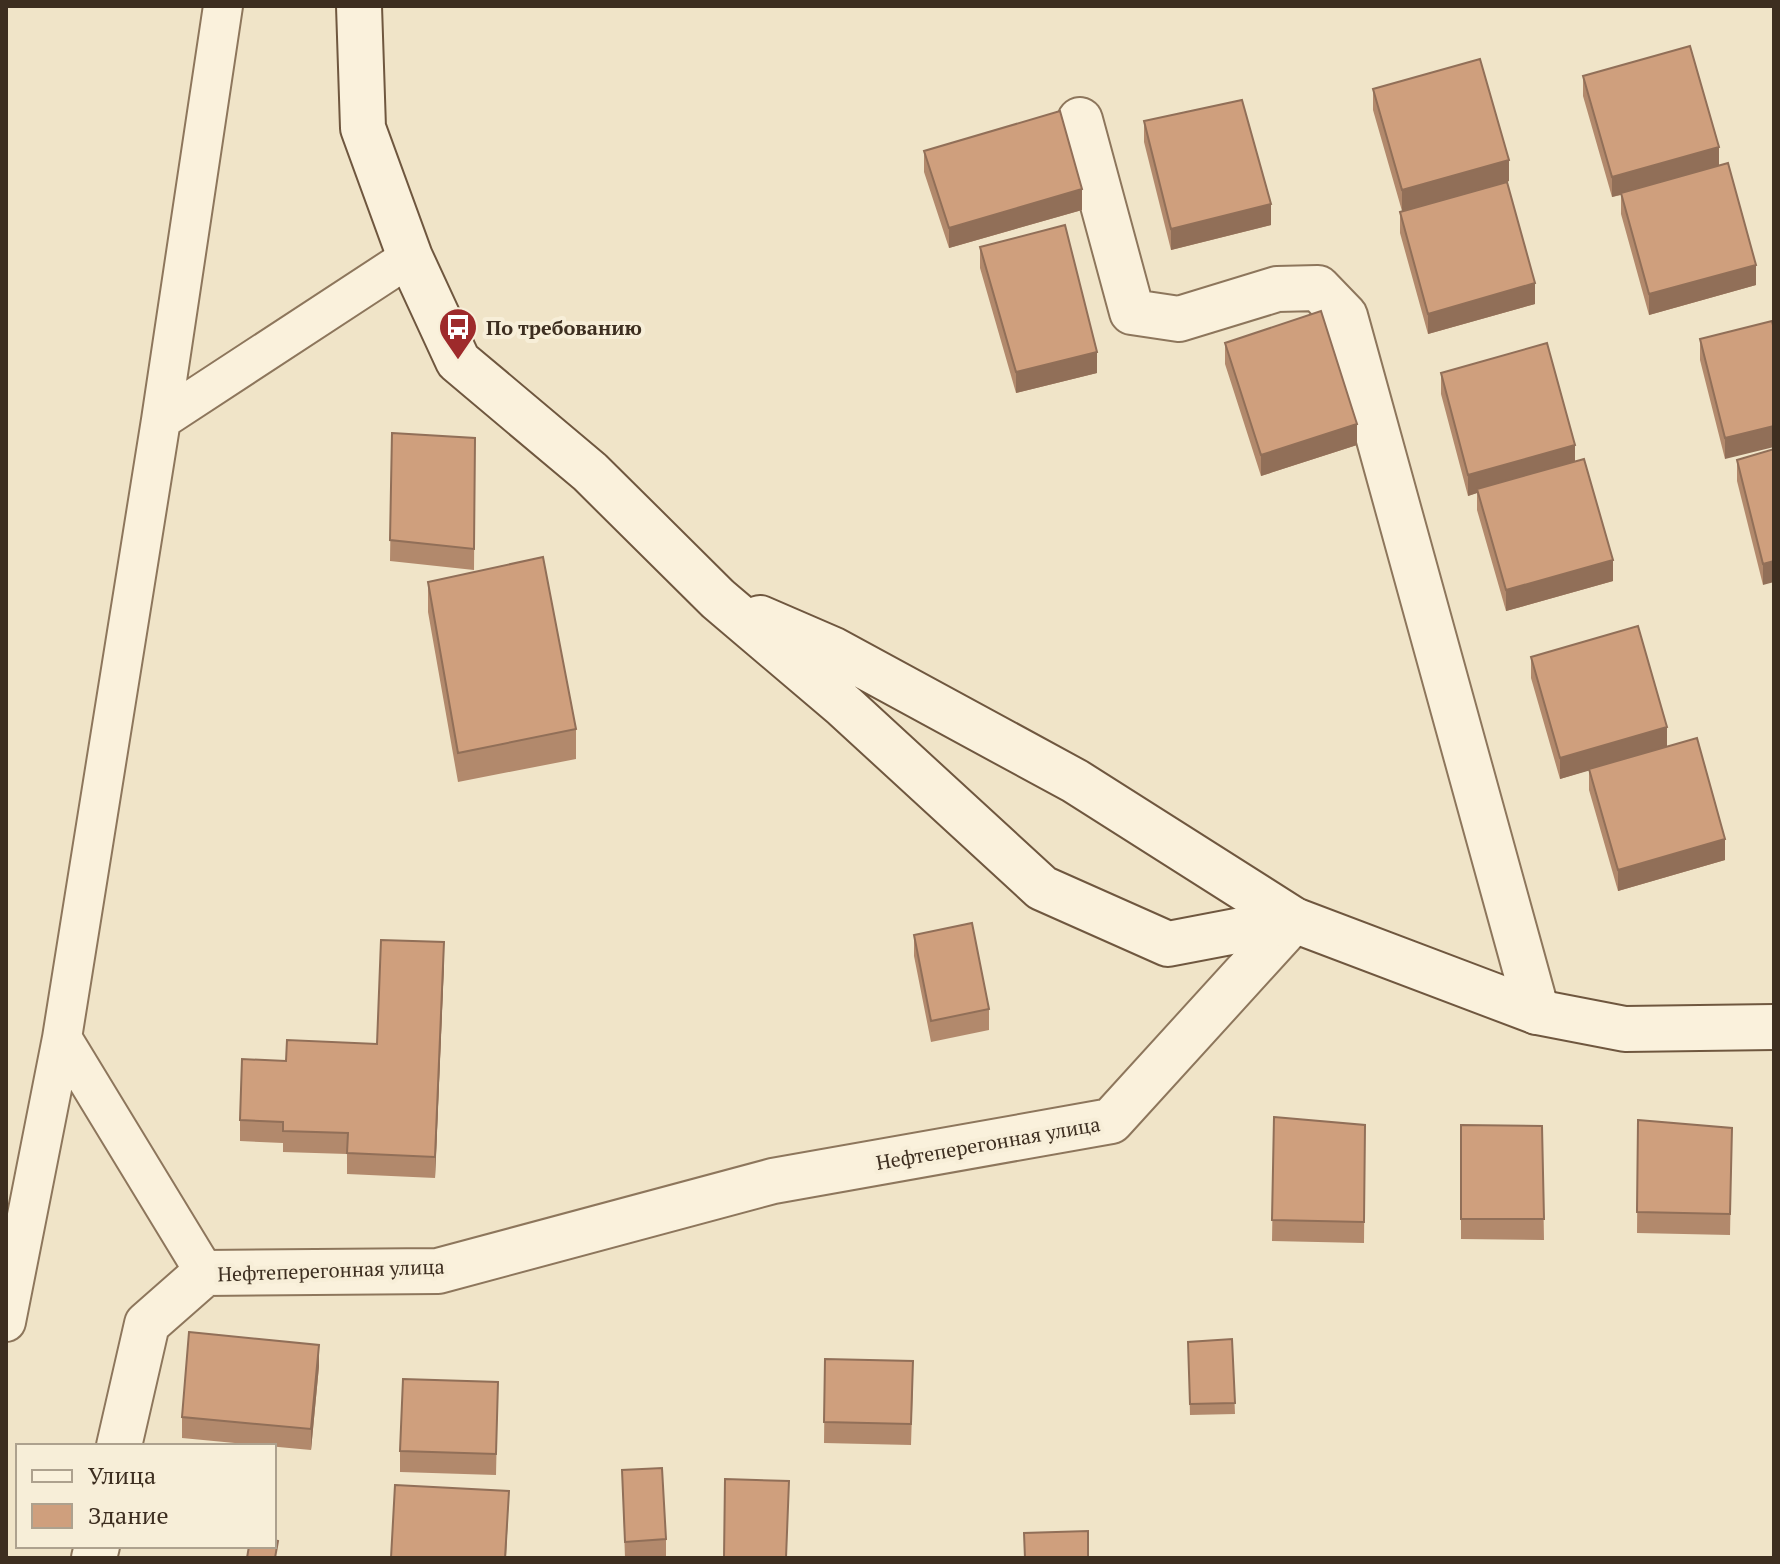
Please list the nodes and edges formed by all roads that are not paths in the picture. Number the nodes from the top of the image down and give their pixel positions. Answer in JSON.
{"nodes":[{"id":1,"x":223,"y":6,"type":"edge"},
{"id":2,"x":359,"y":6,"type":"edge"},
{"id":3,"x":1080,"y":120,"type":"dead end"},
{"id":4,"x":410,"y":257,"type":"junction"},
{"id":5,"x":161,"y":420,"type":"junction"},
{"id":6,"x":718,"y":599,"type":"junction"},
{"id":7,"x":1294,"y":920,"type":"junction"},
{"id":8,"x":1537,"y":1012,"type":"junction"},
{"id":9,"x":1774,"y":1027,"type":"edge"},
{"id":10,"x":62,"y":1038,"type":"junction"},
{"id":11,"x":205,"y":1273,"type":"junction"},
{"id":12,"x":6,"y":1322,"type":"edge"},
{"id":13,"x":119,"y":1444,"type":"edge"}],
"edges":[{"from":1,"to":5,"type":"lane"},
{"from":2,"to":4,"type":"street"},
{"from":3,"to":8,"type":"street"},
{"from":4,"to":5,"type":"lane"},
{"from":4,"to":6,"type":"street"},
{"from":5,"to":10,"type":"lane"},
{"from":6,"to":7,"type":"street"},
{"from":6,"to":7,"type":"street"},
{"from":7,"to":8,"type":"street"},
{"from":7,"to":11,"type":"street","name":"Нефтеперегонная улица"},
{"from":8,"to":9,"type":"street"},
{"from":10,"to":11,"type":"lane"},
{"from":10,"to":12,"type":"lane"},
{"from":11,"to":13,"type":"street"}]}
